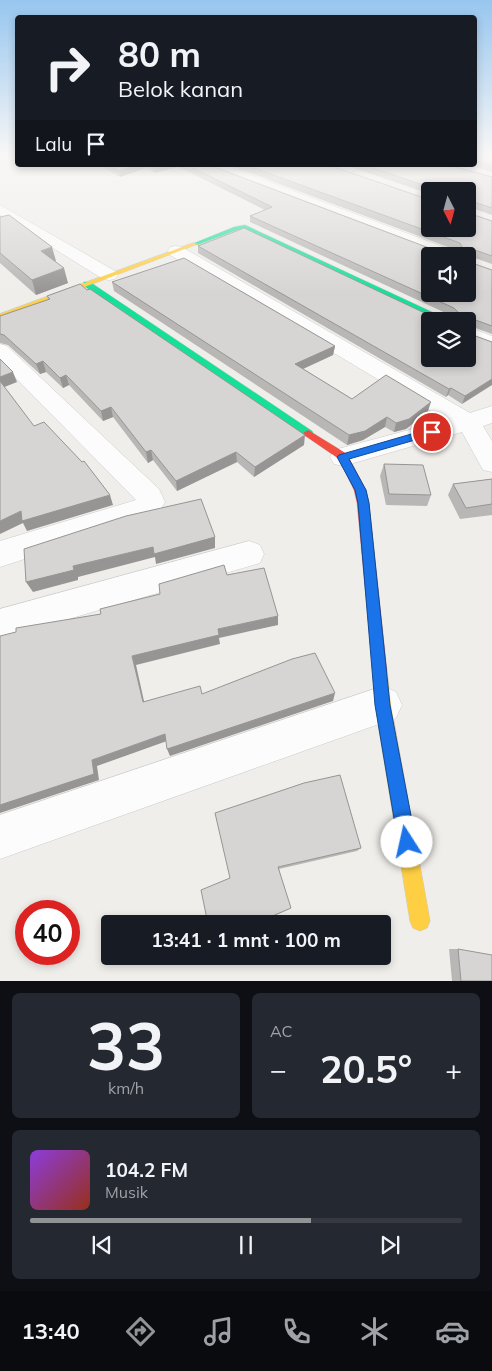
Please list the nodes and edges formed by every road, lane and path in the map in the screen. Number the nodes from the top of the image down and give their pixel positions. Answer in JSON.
{"nodes":[{"id":1,"x":309,"y":202,"type":"edge"},
{"id":2,"x":0,"y":209,"type":"edge"},
{"id":3,"x":428,"y":247,"type":"edge"},
{"id":4,"x":176,"y":251,"type":"junction"},
{"id":5,"x":109,"y":275,"type":"junction"},
{"id":6,"x":87,"y":284,"type":"junction"},
{"id":7,"x":425,"y":312,"type":"edge"},
{"id":8,"x":0,"y":317,"type":"edge"},
{"id":9,"x":476,"y":337,"type":"edge"},
{"id":10,"x":492,"y":344,"type":"edge"},
{"id":11,"x":0,"y":350,"type":"edge"},
{"id":12,"x":492,"y":414,"type":"edge"},
{"id":13,"x":468,"y":422,"type":"junction"},
{"id":14,"x":343,"y":457,"type":"junction"},
{"id":15,"x":492,"y":463,"type":"edge"},
{"id":16,"x":0,"y":554,"type":"edge"},
{"id":17,"x":249,"y":554,"type":"dead end"},
{"id":18,"x":0,"y":624,"type":"edge"},
{"id":19,"x":383,"y":705,"type":"junction"},
{"id":20,"x":0,"y":837,"type":"edge"},
{"id":21,"x":420,"y":921,"type":"dead end"}],
"edges":[{"from":1,"to":3,"type":"street"},
{"from":2,"to":5,"type":"street"},
{"from":4,"to":5,"type":"street"},
{"from":4,"to":7,"type":"street"},
{"from":4,"to":13,"type":"street"},
{"from":5,"to":6,"type":"street"},
{"from":6,"to":8,"type":"street"},
{"from":6,"to":14,"type":"street"},
{"from":9,"to":10,"type":"street"},
{"from":11,"to":16,"type":"street"},
{"from":12,"to":13,"type":"street"},
{"from":13,"to":14,"type":"street"},
{"from":13,"to":15,"type":"street"},
{"from":14,"to":19,"type":"street"},
{"from":17,"to":18,"type":"street"},
{"from":19,"to":20,"type":"street"},
{"from":19,"to":21,"type":"street"}]}
